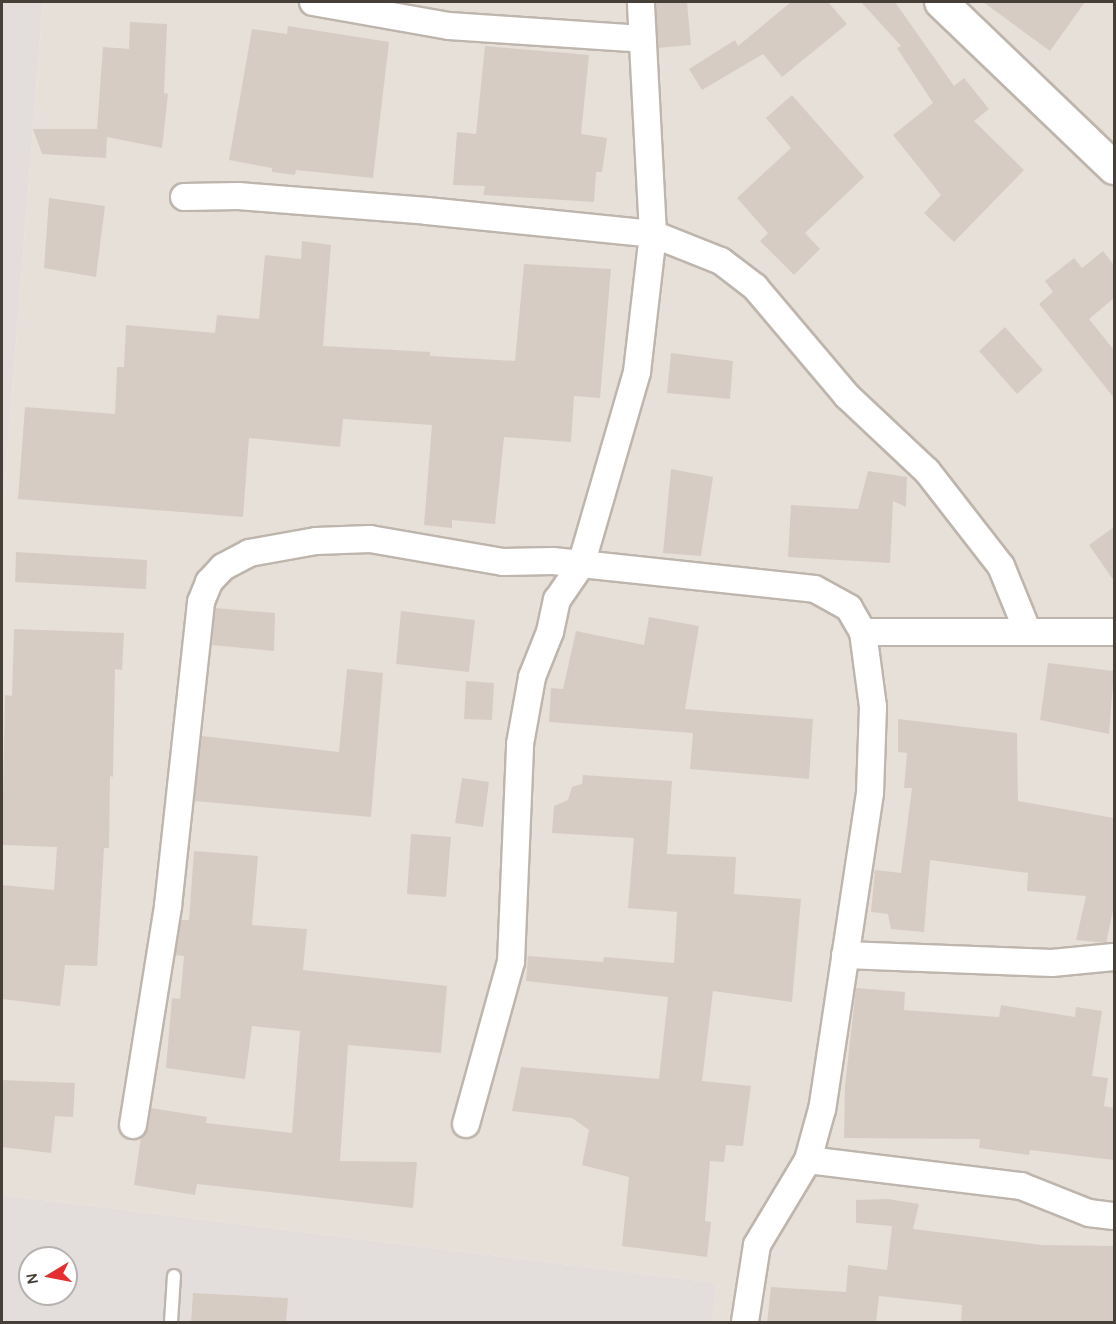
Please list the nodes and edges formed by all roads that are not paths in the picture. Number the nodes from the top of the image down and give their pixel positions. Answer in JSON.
{"nodes":[{"id":1,"x":313,"y":2,"type":"edge"},
{"id":2,"x":641,"y":2,"type":"edge"},
{"id":3,"x":946,"y":3,"type":"edge"},
{"id":4,"x":643,"y":39,"type":"junction"},
{"id":5,"x":1114,"y":168,"type":"edge"},
{"id":6,"x":184,"y":197,"type":"dead end"},
{"id":7,"x":653,"y":234,"type":"junction"},
{"id":8,"x":581,"y":565,"type":"junction"},
{"id":9,"x":863,"y":632,"type":"junction"},
{"id":10,"x":1028,"y":632,"type":"junction"},
{"id":11,"x":1114,"y":632,"type":"edge"},
{"id":12,"x":845,"y":956,"type":"junction"},
{"id":13,"x":1114,"y":957,"type":"edge"},
{"id":14,"x":466,"y":1124,"type":"dead end"},
{"id":15,"x":133,"y":1125,"type":"dead end"},
{"id":16,"x":808,"y":1160,"type":"junction"},
{"id":17,"x":1114,"y":1216,"type":"edge"},
{"id":18,"x":174,"y":1276,"type":"dead end"},
{"id":19,"x":171,"y":1323,"type":"edge"},
{"id":20,"x":745,"y":1323,"type":"edge"}],
"edges":[{"from":1,"to":4,"type":"street"},
{"from":2,"to":4,"type":"street"},
{"from":3,"to":5,"type":"street"},
{"from":4,"to":7,"type":"street"},
{"from":6,"to":7,"type":"street"},
{"from":7,"to":8,"type":"street"},
{"from":7,"to":10,"type":"street"},
{"from":8,"to":9,"type":"street"},
{"from":8,"to":14,"type":"street"},
{"from":8,"to":15,"type":"street"},
{"from":9,"to":10,"type":"street"},
{"from":9,"to":12,"type":"street"},
{"from":10,"to":11,"type":"street"},
{"from":12,"to":13,"type":"street"},
{"from":12,"to":16,"type":"street"},
{"from":16,"to":17,"type":"street"},
{"from":16,"to":20,"type":"street"},
{"from":18,"to":19,"type":"lane"}]}
